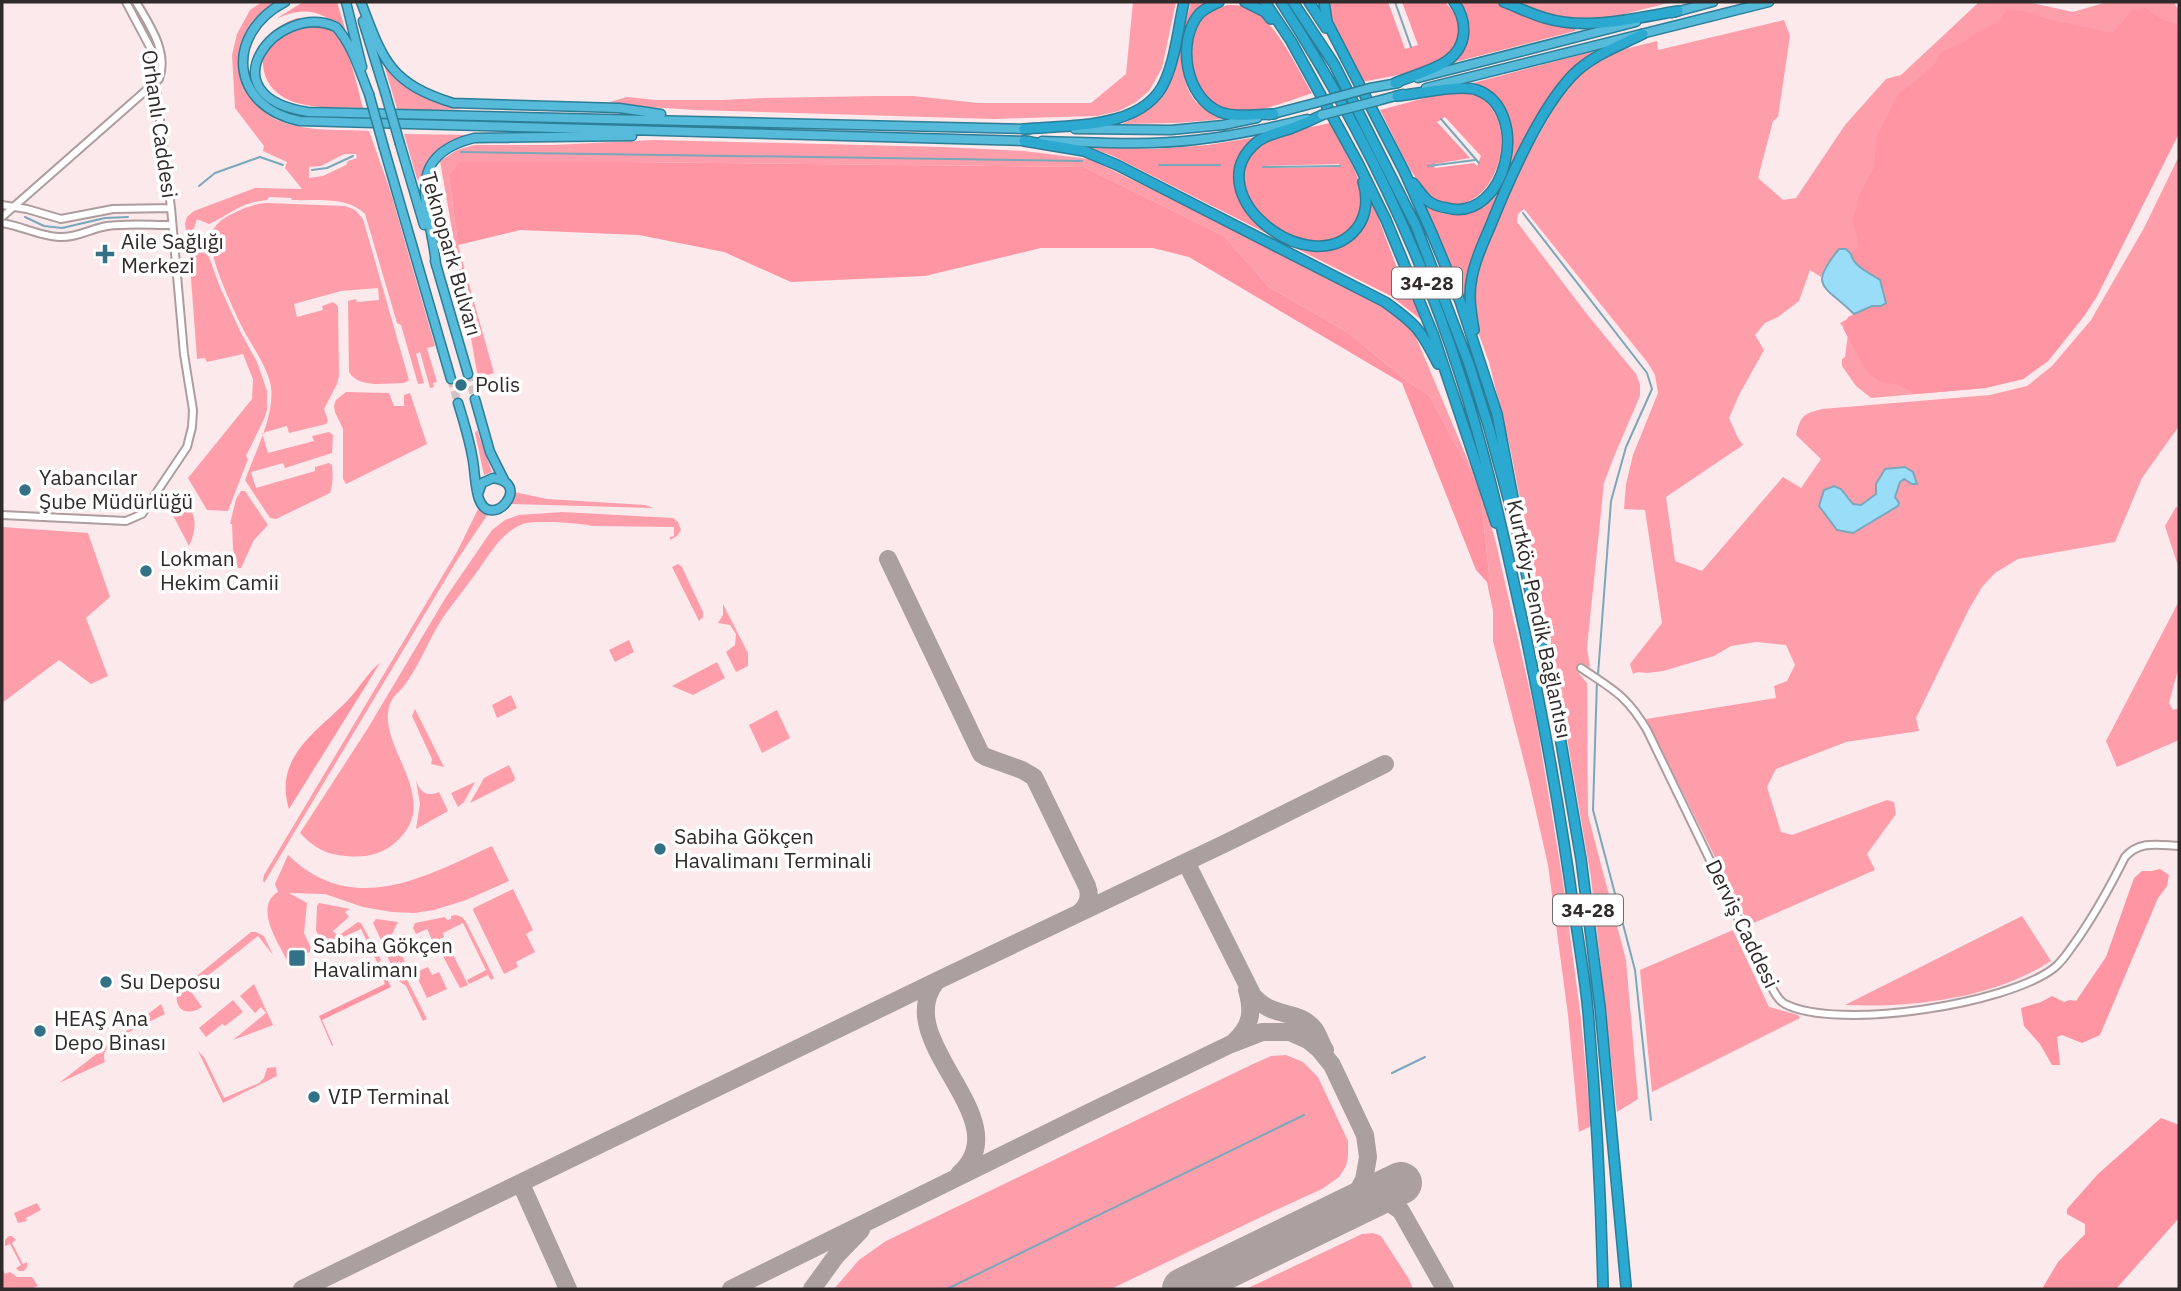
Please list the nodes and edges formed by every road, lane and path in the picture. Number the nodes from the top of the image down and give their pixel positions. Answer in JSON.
{"nodes":[{"id":1,"x":126,"y":2,"type":"edge"},
{"id":2,"x":136,"y":2,"type":"edge"},
{"id":3,"x":285,"y":2,"type":"edge"},
{"id":4,"x":346,"y":2,"type":"edge"},
{"id":5,"x":359,"y":2,"type":"edge"},
{"id":6,"x":1184,"y":2,"type":"edge"},
{"id":7,"x":1219,"y":2,"type":"edge"},
{"id":8,"x":1245,"y":2,"type":"edge"},
{"id":9,"x":1265,"y":2,"type":"edge"},
{"id":10,"x":1281,"y":2,"type":"edge"},
{"id":11,"x":1293,"y":2,"type":"edge"},
{"id":12,"x":1309,"y":2,"type":"edge"},
{"id":13,"x":1324,"y":2,"type":"edge"},
{"id":14,"x":1454,"y":2,"type":"edge"},
{"id":15,"x":1504,"y":2,"type":"edge"},
{"id":16,"x":1713,"y":2,"type":"edge"},
{"id":17,"x":1769,"y":2,"type":"edge"},
{"id":18,"x":1678,"y":11,"type":"junction"},
{"id":19,"x":309,"y":13,"type":"dead end"},
{"id":20,"x":1643,"y":34,"type":"junction"},
{"id":21,"x":262,"y":35,"type":"dead end"},
{"id":22,"x":1291,"y":41,"type":"junction"},
{"id":23,"x":1340,"y":50,"type":"junction"},
{"id":24,"x":155,"y":82,"type":"junction"},
{"id":25,"x":1395,"y":83,"type":"junction"},
{"id":26,"x":369,"y":94,"type":"junction"},
{"id":27,"x":1397,"y":96,"type":"junction"},
{"id":28,"x":1274,"y":114,"type":"junction"},
{"id":29,"x":1322,"y":115,"type":"junction"},
{"id":30,"x":695,"y":119,"type":"junction"},
{"id":31,"x":1024,"y":129,"type":"junction"},
{"id":32,"x":702,"y":133,"type":"junction"},
{"id":33,"x":1024,"y":141,"type":"junction"},
{"id":34,"x":1358,"y":163,"type":"junction"},
{"id":35,"x":1404,"y":171,"type":"junction"},
{"id":36,"x":2,"y":205,"type":"edge"},
{"id":37,"x":12,"y":207,"type":"junction"},
{"id":38,"x":170,"y":208,"type":"junction"},
{"id":39,"x":2,"y":217,"type":"edge"},
{"id":40,"x":2,"y":223,"type":"edge"},
{"id":41,"x":172,"y":225,"type":"junction"},
{"id":42,"x":436,"y":265,"type":"junction"},
{"id":43,"x":1479,"y":356,"type":"junction"},
{"id":44,"x":468,"y":374,"type":"tunnel mouth"},
{"id":45,"x":451,"y":379,"type":"tunnel mouth"},
{"id":46,"x":1452,"y":393,"type":"junction"},
{"id":47,"x":475,"y":399,"type":"tunnel mouth"},
{"id":48,"x":458,"y":403,"type":"tunnel mouth"},
{"id":49,"x":505,"y":482,"type":"junction"},
{"id":50,"x":478,"y":494,"type":"junction"},
{"id":51,"x":2,"y":515,"type":"edge"},
{"id":52,"x":1519,"y":538,"type":"junction"},
{"id":53,"x":1515,"y":587,"type":"junction"},
{"id":54,"x":1581,"y":668,"type":"dead end"},
{"id":55,"x":2179,"y":846,"type":"edge"},
{"id":56,"x":1626,"y":1286,"type":"dead end"},
{"id":57,"x":1603,"y":1287,"type":"dead end"}],
"edges":[{"from":1,"to":24,"type":"street","name":"Orhanlı Caddesi"},
{"from":2,"to":24,"type":"street","name":"Orhanlı Caddesi"},
{"from":3,"to":32,"type":"highway"},
{"from":4,"to":26,"type":"highway"},
{"from":5,"to":30,"type":"highway"},
{"from":5,"to":42,"type":"highway","name":"Teknopark Bulvarı","bridge":true},
{"from":6,"to":31,"type":"highway"},
{"from":7,"to":28,"type":"highway"},
{"from":8,"to":22,"type":"highway"},
{"from":9,"to":22,"type":"highway"},
{"from":10,"to":53,"type":"highway","name":"Kurtköy-Pendik Bağlantısı","number":"34-28"},
{"from":11,"to":52,"type":"highway","name":"Kurtköy-Pendik Bağlantısı","number":"34-28"},
{"from":12,"to":23,"type":"highway"},
{"from":13,"to":23,"type":"highway"},
{"from":14,"to":25,"type":"highway"},
{"from":15,"to":18,"type":"highway"},
{"from":16,"to":18,"type":"highway"},
{"from":17,"to":20,"type":"highway"},
{"from":18,"to":25,"type":"highway"},
{"from":19,"to":26,"type":"highway"},
{"from":20,"to":27,"type":"highway"},
{"from":20,"to":43,"type":"highway"},
{"from":21,"to":30,"type":"highway"},
{"from":22,"to":34,"type":"highway"},
{"from":23,"to":35,"type":"highway"},
{"from":24,"to":37,"type":"street"},
{"from":24,"to":38,"type":"street","name":"Orhanlı Caddesi"},
{"from":25,"to":28,"type":"highway","bridge":true},
{"from":26,"to":45,"type":"highway","bridge":true},
{"from":27,"to":29,"type":"highway","bridge":true},
{"from":27,"to":35,"type":"highway"},
{"from":28,"to":31,"type":"highway"},
{"from":29,"to":33,"type":"highway"},
{"from":29,"to":34,"type":"highway"},
{"from":30,"to":31,"type":"highway"},
{"from":32,"to":33,"type":"highway"},
{"from":32,"to":42,"type":"highway"},
{"from":33,"to":46,"type":"highway"},
{"from":34,"to":46,"type":"highway"},
{"from":35,"to":43,"type":"highway"},
{"from":36,"to":37,"type":"street"},
{"from":37,"to":38,"type":"street"},
{"from":37,"to":39,"type":"street"},
{"from":38,"to":41,"type":"street","name":"Orhanlı Caddesi"},
{"from":40,"to":41,"type":"street"},
{"from":41,"to":51,"type":"street","name":"Orhanlı Caddesi"},
{"from":42,"to":44,"type":"highway","name":"Teknopark Bulvarı"},
{"from":43,"to":52,"type":"highway"},
{"from":46,"to":53,"type":"highway"},
{"from":47,"to":49,"type":"highway"},
{"from":48,"to":50,"type":"highway"},
{"from":49,"to":50,"type":"highway"},
{"from":49,"to":50,"type":"highway"},
{"from":52,"to":56,"type":"highway","name":"Kurtköy-Pendik Bağlantısı","number":"34-28"},
{"from":53,"to":57,"type":"highway","name":"Kurtköy-Pendik Bağlantısı","number":"34-28"},
{"from":54,"to":55,"type":"street","name":"Derviş Caddesi"}]}
